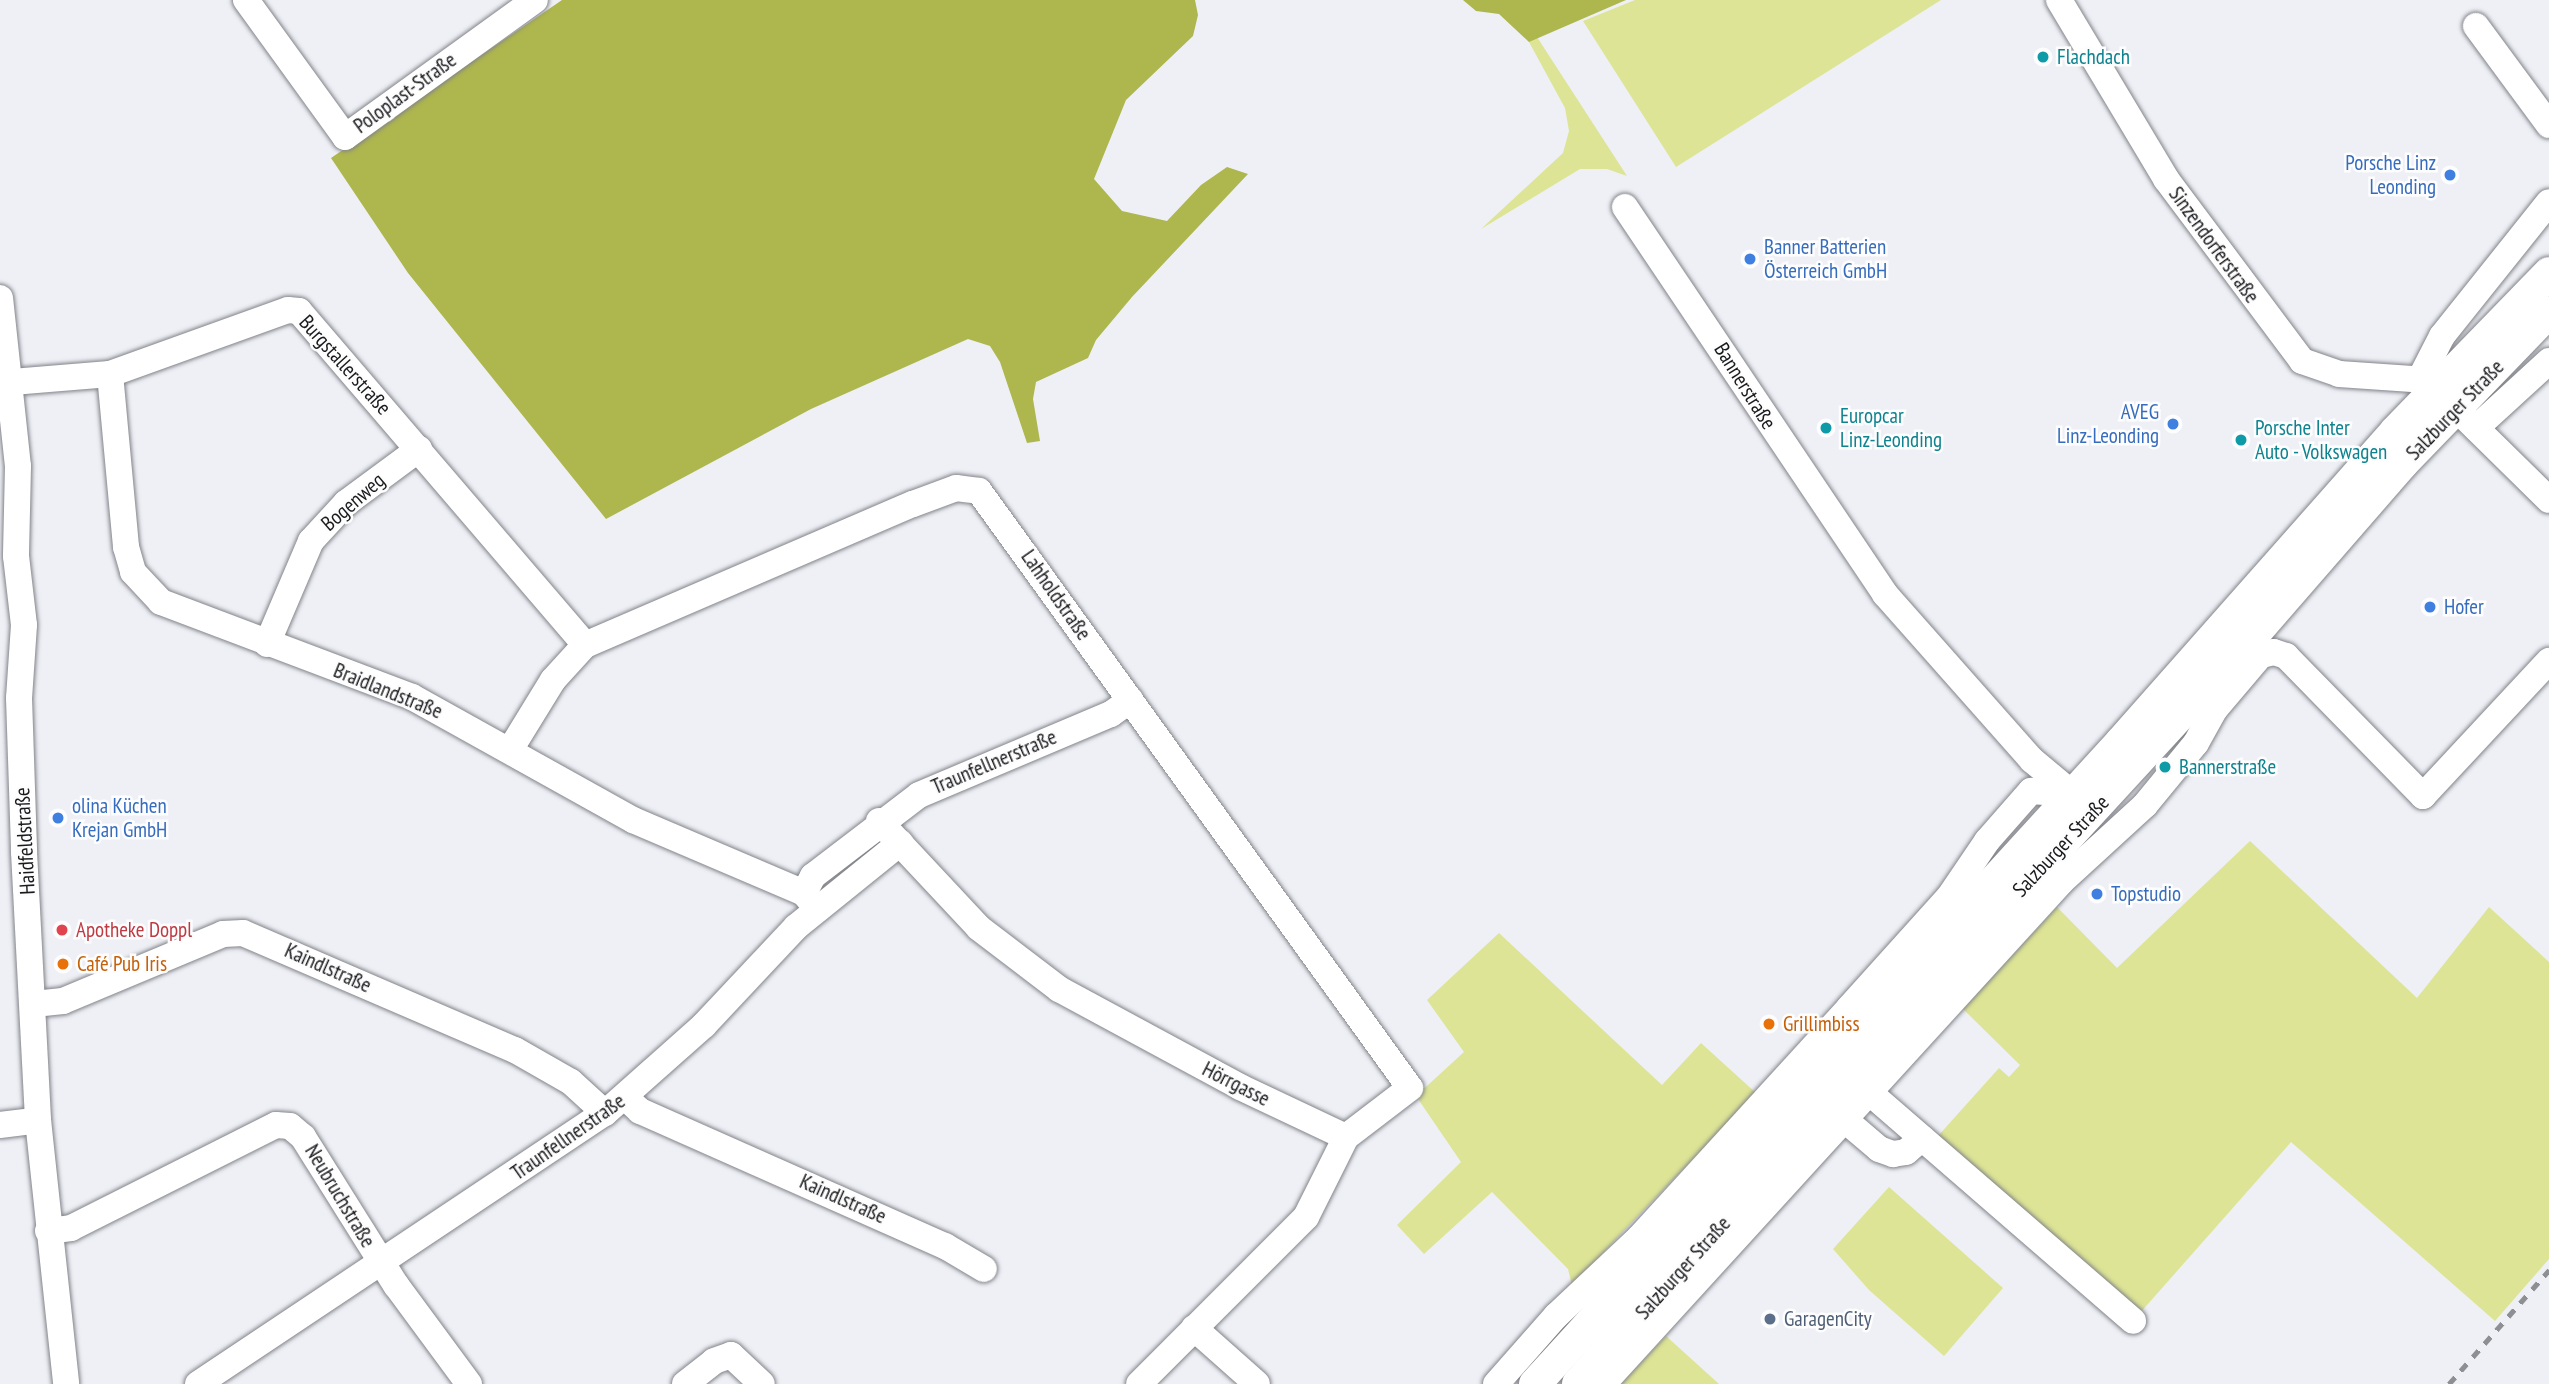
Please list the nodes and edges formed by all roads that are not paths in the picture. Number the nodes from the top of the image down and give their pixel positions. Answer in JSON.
{"nodes":[{"id":1,"x":246,"y":0,"type":"edge"},
{"id":2,"x":535,"y":0,"type":"edge"},
{"id":3,"x":2059,"y":0,"type":"edge"},
{"id":4,"x":2476,"y":26,"type":"dead end"},
{"id":5,"x":2549,"y":125,"type":"edge"},
{"id":6,"x":2549,"y":202,"type":"edge"},
{"id":7,"x":1625,"y":206,"type":"dead end"},
{"id":8,"x":2549,"y":273,"type":"edge"},
{"id":9,"x":0,"y":298,"type":"edge"},
{"id":10,"x":2549,"y":312,"type":"edge"},
{"id":11,"x":2549,"y":361,"type":"edge"},
{"id":12,"x":110,"y":374,"type":"junction"},
{"id":13,"x":12,"y":382,"type":"junction"},
{"id":14,"x":2448,"y":401,"type":"junction"},
{"id":15,"x":419,"y":449,"type":"junction"},
{"id":16,"x":2549,"y":500,"type":"edge"},
{"id":17,"x":267,"y":644,"type":"junction"},
{"id":18,"x":585,"y":645,"type":"junction"},
{"id":19,"x":2549,"y":661,"type":"edge"},
{"id":20,"x":1130,"y":700,"type":"junction"},
{"id":21,"x":510,"y":750,"type":"junction"},
{"id":22,"x":2082,"y":803,"type":"junction"},
{"id":23,"x":879,"y":821,"type":"junction"},
{"id":24,"x":2116,"y":831,"type":"junction"},
{"id":25,"x":900,"y":843,"type":"junction"},
{"id":26,"x":811,"y":901,"type":"junction"},
{"id":27,"x":34,"y":1004,"type":"junction"},
{"id":28,"x":1870,"y":1093,"type":"junction"},
{"id":29,"x":615,"y":1105,"type":"junction"},
{"id":30,"x":38,"y":1120,"type":"junction"},
{"id":31,"x":1846,"y":1120,"type":"junction"},
{"id":32,"x":0,"y":1125,"type":"edge"},
{"id":33,"x":1346,"y":1137,"type":"junction"},
{"id":34,"x":1922,"y":1138,"type":"junction"},
{"id":35,"x":48,"y":1231,"type":"junction"},
{"id":36,"x":381,"y":1263,"type":"junction"},
{"id":37,"x":984,"y":1269,"type":"dead end"},
{"id":38,"x":2133,"y":1321,"type":"dead end"},
{"id":39,"x":1194,"y":1328,"type":"junction"},
{"id":40,"x":66,"y":1384,"type":"edge"},
{"id":41,"x":198,"y":1384,"type":"edge"},
{"id":42,"x":469,"y":1384,"type":"edge"},
{"id":43,"x":685,"y":1384,"type":"edge"},
{"id":44,"x":762,"y":1384,"type":"edge"},
{"id":45,"x":1139,"y":1384,"type":"edge"},
{"id":46,"x":1257,"y":1384,"type":"edge"},
{"id":47,"x":1496,"y":1384,"type":"edge"},
{"id":48,"x":1535,"y":1384,"type":"edge"},
{"id":49,"x":1578,"y":1384,"type":"edge"},
{"id":50,"x":1603,"y":1384,"type":"edge"}],
"edges":[{"from":1,"to":2,"type":"street","name":"Poloplast-Straße"},
{"from":3,"to":14,"type":"street","name":"Sinzendorferstraße"},
{"from":4,"to":5,"type":"street"},
{"from":6,"to":14,"type":"street","name":"Salzburger Straße"},
{"from":7,"to":22,"type":"street","name":"Bannerstraße"},
{"from":8,"to":14,"type":"main road","name":"Salzburger Straße"},
{"from":9,"to":13,"type":"street","name":"Haidfeldstraße"},
{"from":10,"to":14,"type":"main road","name":"Salzburger Straße"},
{"from":11,"to":14,"type":"street","name":"Salzburger Straße"},
{"from":12,"to":13,"type":"street","name":"Burgstallerstraße"},
{"from":12,"to":15,"type":"street","name":"Burgstallerstraße"},
{"from":12,"to":17,"type":"street","name":"Braidlandstraße"},
{"from":13,"to":27,"type":"street","name":"Haidfeldstraße"},
{"from":14,"to":16,"type":"street"},
{"from":14,"to":22,"type":"main road","name":"Salzburger Straße"},
{"from":15,"to":17,"type":"street","name":"Bogenweg"},
{"from":15,"to":18,"type":"street","name":"Burgstallerstraße"},
{"from":17,"to":21,"type":"street","name":"Braidlandstraße"},
{"from":18,"to":20,"type":"street","name":"Lahholdstraße"},
{"from":18,"to":21,"type":"street","name":"Lahholdstraße"},
{"from":19,"to":24,"type":"street","name":"Salzburger Straße"},
{"from":20,"to":23,"type":"street","name":"Traunfellnerstraße"},
{"from":20,"to":33,"type":"street","name":"Lahholdstraße"},
{"from":21,"to":26,"type":"street","name":"Braidlandstraße"},
{"from":22,"to":24,"type":"street","name":"Bannerstraße"},
{"from":22,"to":47,"type":"street","name":"Salzburger Straße"},
{"from":22,"to":48,"type":"main road","name":"Salzburger Straße"},
{"from":22,"to":49,"type":"main road","name":"Salzburger Straße"},
{"from":23,"to":25,"type":"street","name":"Hörrgasse"},
{"from":23,"to":26,"type":"street","name":"Traunfellnerstraße"},
{"from":24,"to":28,"type":"street","name":"Salzburger Straße"},
{"from":25,"to":26,"type":"street","name":"Traunfellnerstraße"},
{"from":25,"to":33,"type":"street","name":"Hörrgasse"},
{"from":26,"to":29,"type":"street","name":"Traunfellnerstraße"},
{"from":27,"to":29,"type":"street","name":"Kaindlstraße"},
{"from":27,"to":30,"type":"street","name":"Haidfeldstraße"},
{"from":28,"to":31,"type":"street","name":"Salzburger Straße"},
{"from":28,"to":34,"type":"street"},
{"from":29,"to":36,"type":"street","name":"Traunfellnerstraße"},
{"from":29,"to":37,"type":"street","name":"Kaindlstraße"},
{"from":30,"to":32,"type":"street"},
{"from":30,"to":35,"type":"street","name":"Haidfeldstraße"},
{"from":31,"to":34,"type":"street"},
{"from":31,"to":50,"type":"street","name":"Salzburger Straße"},
{"from":33,"to":39,"type":"street"},
{"from":34,"to":38,"type":"street"},
{"from":35,"to":36,"type":"street","name":"Neubruchstraße"},
{"from":35,"to":40,"type":"street","name":"Haidfeldstraße"},
{"from":36,"to":41,"type":"street","name":"Traunfellnerstraße"},
{"from":36,"to":42,"type":"street","name":"Neubruchstraße"},
{"from":39,"to":45,"type":"street"},
{"from":39,"to":46,"type":"street"},
{"from":43,"to":44,"type":"street"}]}
